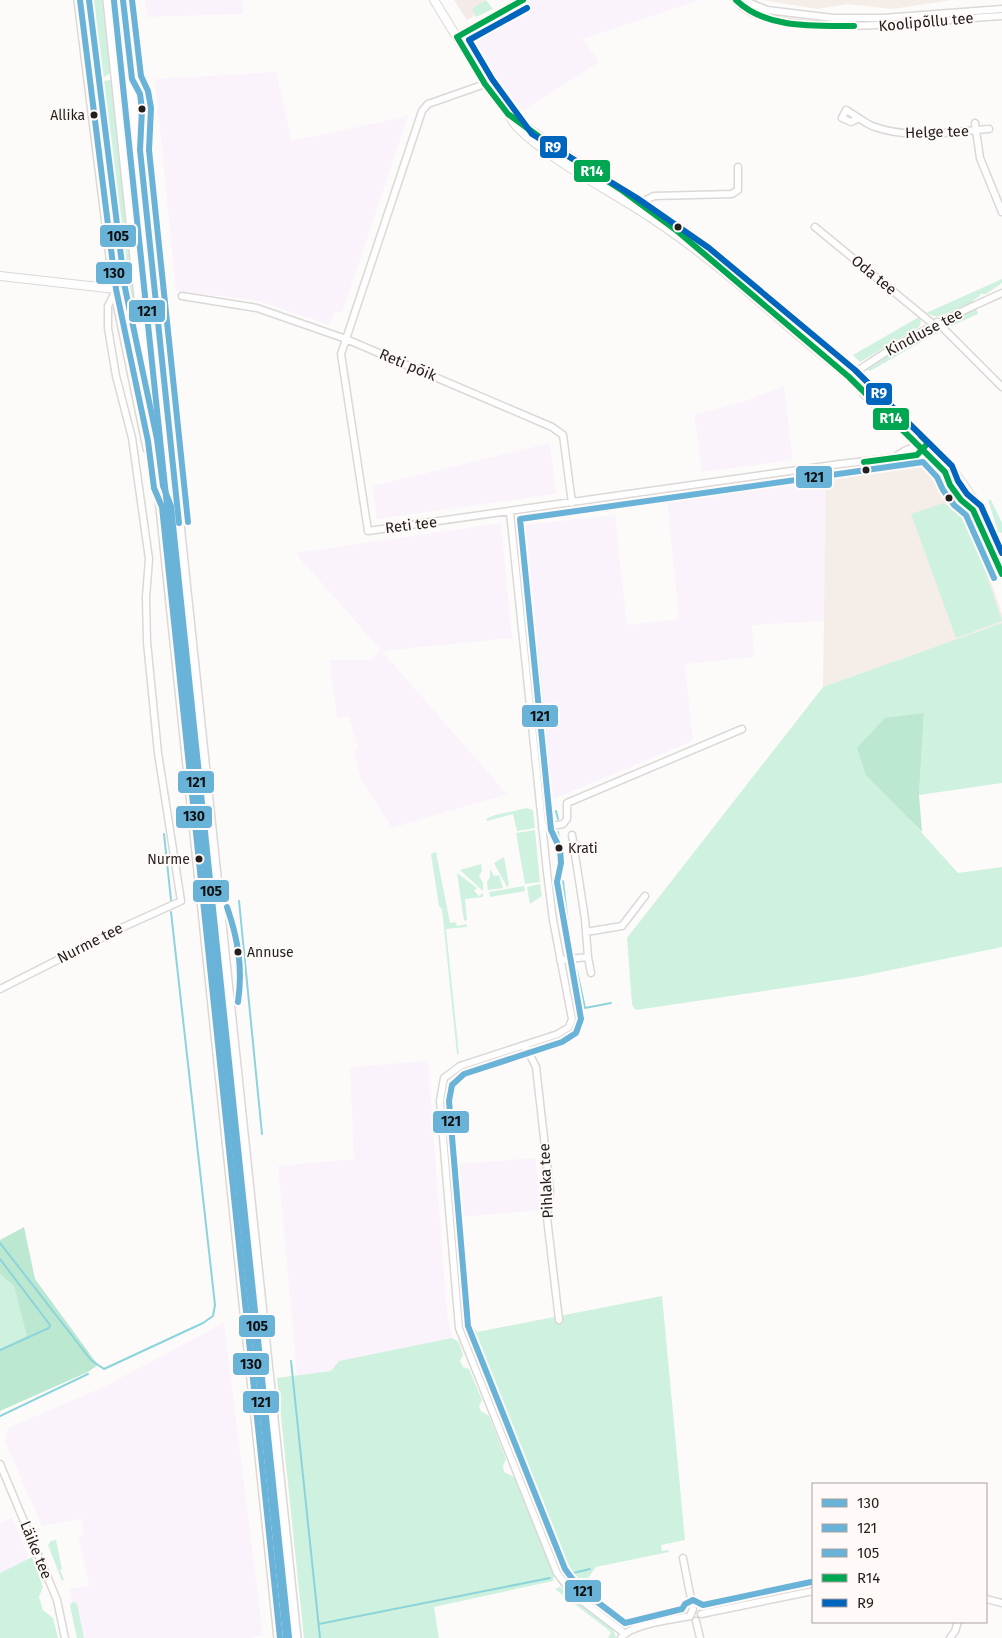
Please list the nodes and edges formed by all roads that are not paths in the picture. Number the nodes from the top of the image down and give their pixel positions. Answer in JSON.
{"nodes":[{"id":1,"x":80,"y":0,"type":"edge"},
{"id":2,"x":109,"y":0,"type":"edge"},
{"id":3,"x":123,"y":0,"type":"edge"},
{"id":4,"x":434,"y":0,"type":"edge"},
{"id":5,"x":523,"y":0,"type":"edge"},
{"id":6,"x":736,"y":0,"type":"edge"},
{"id":7,"x":743,"y":0,"type":"edge"},
{"id":8,"x":1002,"y":9,"type":"edge"},
{"id":9,"x":1002,"y":16,"type":"edge"},
{"id":10,"x":457,"y":38,"type":"junction"},
{"id":11,"x":485,"y":84,"type":"junction"},
{"id":12,"x":508,"y":114,"type":"junction"},
{"id":13,"x":857,"y":119,"type":"dead end"},
{"id":14,"x":976,"y":127,"type":"junction"},
{"id":15,"x":989,"y":129,"type":"dead end"},
{"id":16,"x":738,"y":167,"type":"dead end"},
{"id":17,"x":643,"y":205,"type":"junction"},
{"id":18,"x":1002,"y":212,"type":"edge"},
{"id":19,"x":815,"y":227,"type":"dead end"},
{"id":20,"x":704,"y":255,"type":"junction"},
{"id":21,"x":0,"y":276,"type":"edge"},
{"id":22,"x":116,"y":289,"type":"junction"},
{"id":23,"x":1002,"y":293,"type":"edge"},
{"id":24,"x":182,"y":296,"type":"dead end"},
{"id":25,"x":935,"y":323,"type":"junction"},
{"id":26,"x":346,"y":339,"type":"junction"},
{"id":27,"x":849,"y":377,"type":"junction"},
{"id":28,"x":1002,"y":387,"type":"edge"},
{"id":29,"x":925,"y":446,"type":"junction"},
{"id":30,"x":572,"y":503,"type":"junction"},
{"id":31,"x":162,"y":507,"type":"junction"},
{"id":32,"x":510,"y":512,"type":"junction"},
{"id":33,"x":1002,"y":564,"type":"edge"},
{"id":34,"x":1002,"y":574,"type":"edge"},
{"id":35,"x":742,"y":730,"type":"dead end"},
{"id":36,"x":542,"y":828,"type":"junction"},
{"id":37,"x":572,"y":835,"type":"dead end"},
{"id":38,"x":645,"y":896,"type":"dead end"},
{"id":39,"x":586,"y":932,"type":"junction"},
{"id":40,"x":588,"y":956,"type":"junction"},
{"id":41,"x":560,"y":960,"type":"junction"},
{"id":42,"x":591,"y":973,"type":"dead end"},
{"id":43,"x":0,"y":988,"type":"edge"},
{"id":44,"x":525,"y":1045,"type":"junction"},
{"id":45,"x":559,"y":1320,"type":"dead end"},
{"id":46,"x":0,"y":1464,"type":"edge"},
{"id":47,"x":683,"y":1558,"type":"dead end"},
{"id":48,"x":812,"y":1591,"type":"edge"},
{"id":49,"x":987,"y":1599,"type":"edge"},
{"id":50,"x":1002,"y":1603,"type":"edge"},
{"id":51,"x":693,"y":1609,"type":"junction"},
{"id":52,"x":702,"y":1614,"type":"junction"},
{"id":53,"x":690,"y":1616,"type":"junction"},
{"id":54,"x":696,"y":1621,"type":"junction"},
{"id":55,"x":958,"y":1623,"type":"edge"},
{"id":56,"x":623,"y":1636,"type":"edge"},
{"id":57,"x":64,"y":1638,"type":"edge"},
{"id":58,"x":280,"y":1638,"type":"edge"},
{"id":59,"x":295,"y":1638,"type":"edge"},
{"id":60,"x":700,"y":1638,"type":"edge"},
{"id":61,"x":950,"y":1638,"type":"edge"}],
"edges":[{"from":1,"to":22,"type":"highway"},
{"from":2,"to":31,"type":"highway"},
{"from":3,"to":59,"type":"highway"},
{"from":4,"to":10,"type":"street"},
{"from":5,"to":10,"type":"street"},
{"from":6,"to":9,"type":"street","name":"Koolipõllu tee"},
{"from":7,"to":8,"type":"street"},
{"from":10,"to":11,"type":"street"},
{"from":11,"to":12,"type":"street"},
{"from":11,"to":26,"type":"street","name":"Reti tee"},
{"from":12,"to":17,"type":"street"},
{"from":12,"to":20,"type":"street"},
{"from":13,"to":14,"type":"street","name":"Helge tee"},
{"from":14,"to":15,"type":"street","name":"Helge tee"},
{"from":14,"to":18,"type":"street"},
{"from":16,"to":17,"type":"street"},
{"from":17,"to":20,"type":"street"},
{"from":19,"to":25,"type":"street","name":"Oda tee"},
{"from":20,"to":27,"type":"street"},
{"from":21,"to":22,"type":"street"},
{"from":22,"to":31,"type":"highway"},
{"from":22,"to":43,"type":"street","name":"Nurme tee"},
{"from":23,"to":25,"type":"street","name":"Kindluse tee"},
{"from":24,"to":26,"type":"street","name":"Reti põik"},
{"from":25,"to":27,"type":"street","name":"Kindluse tee"},
{"from":25,"to":28,"type":"street","name":"Oda tee"},
{"from":26,"to":30,"type":"street","name":"Reti põik"},
{"from":26,"to":32,"type":"street","name":"Reti tee"},
{"from":27,"to":29,"type":"street"},
{"from":29,"to":30,"type":"street","name":"Reti tee"},
{"from":29,"to":33,"type":"street"},
{"from":29,"to":34,"type":"street"},
{"from":30,"to":32,"type":"street","name":"Reti tee"},
{"from":31,"to":58,"type":"highway"},
{"from":32,"to":36,"type":"street"},
{"from":35,"to":36,"type":"street"},
{"from":36,"to":41,"type":"street"},
{"from":37,"to":39,"type":"street"},
{"from":38,"to":39,"type":"street"},
{"from":39,"to":40,"type":"street"},
{"from":40,"to":41,"type":"street"},
{"from":40,"to":42,"type":"street"},
{"from":41,"to":44,"type":"street"},
{"from":44,"to":45,"type":"street","name":"Pihlaka tee"},
{"from":44,"to":56,"type":"street"},
{"from":46,"to":57,"type":"street","name":"Läike tee"},
{"from":47,"to":51,"type":"street"},
{"from":48,"to":52,"type":"street"},
{"from":49,"to":50,"type":"street"},
{"from":51,"to":52,"type":"street"},
{"from":51,"to":53,"type":"street"},
{"from":52,"to":54,"type":"street"},
{"from":53,"to":54,"type":"street"},
{"from":53,"to":56,"type":"street"},
{"from":54,"to":60,"type":"street"},
{"from":55,"to":61,"type":"street"}]}
